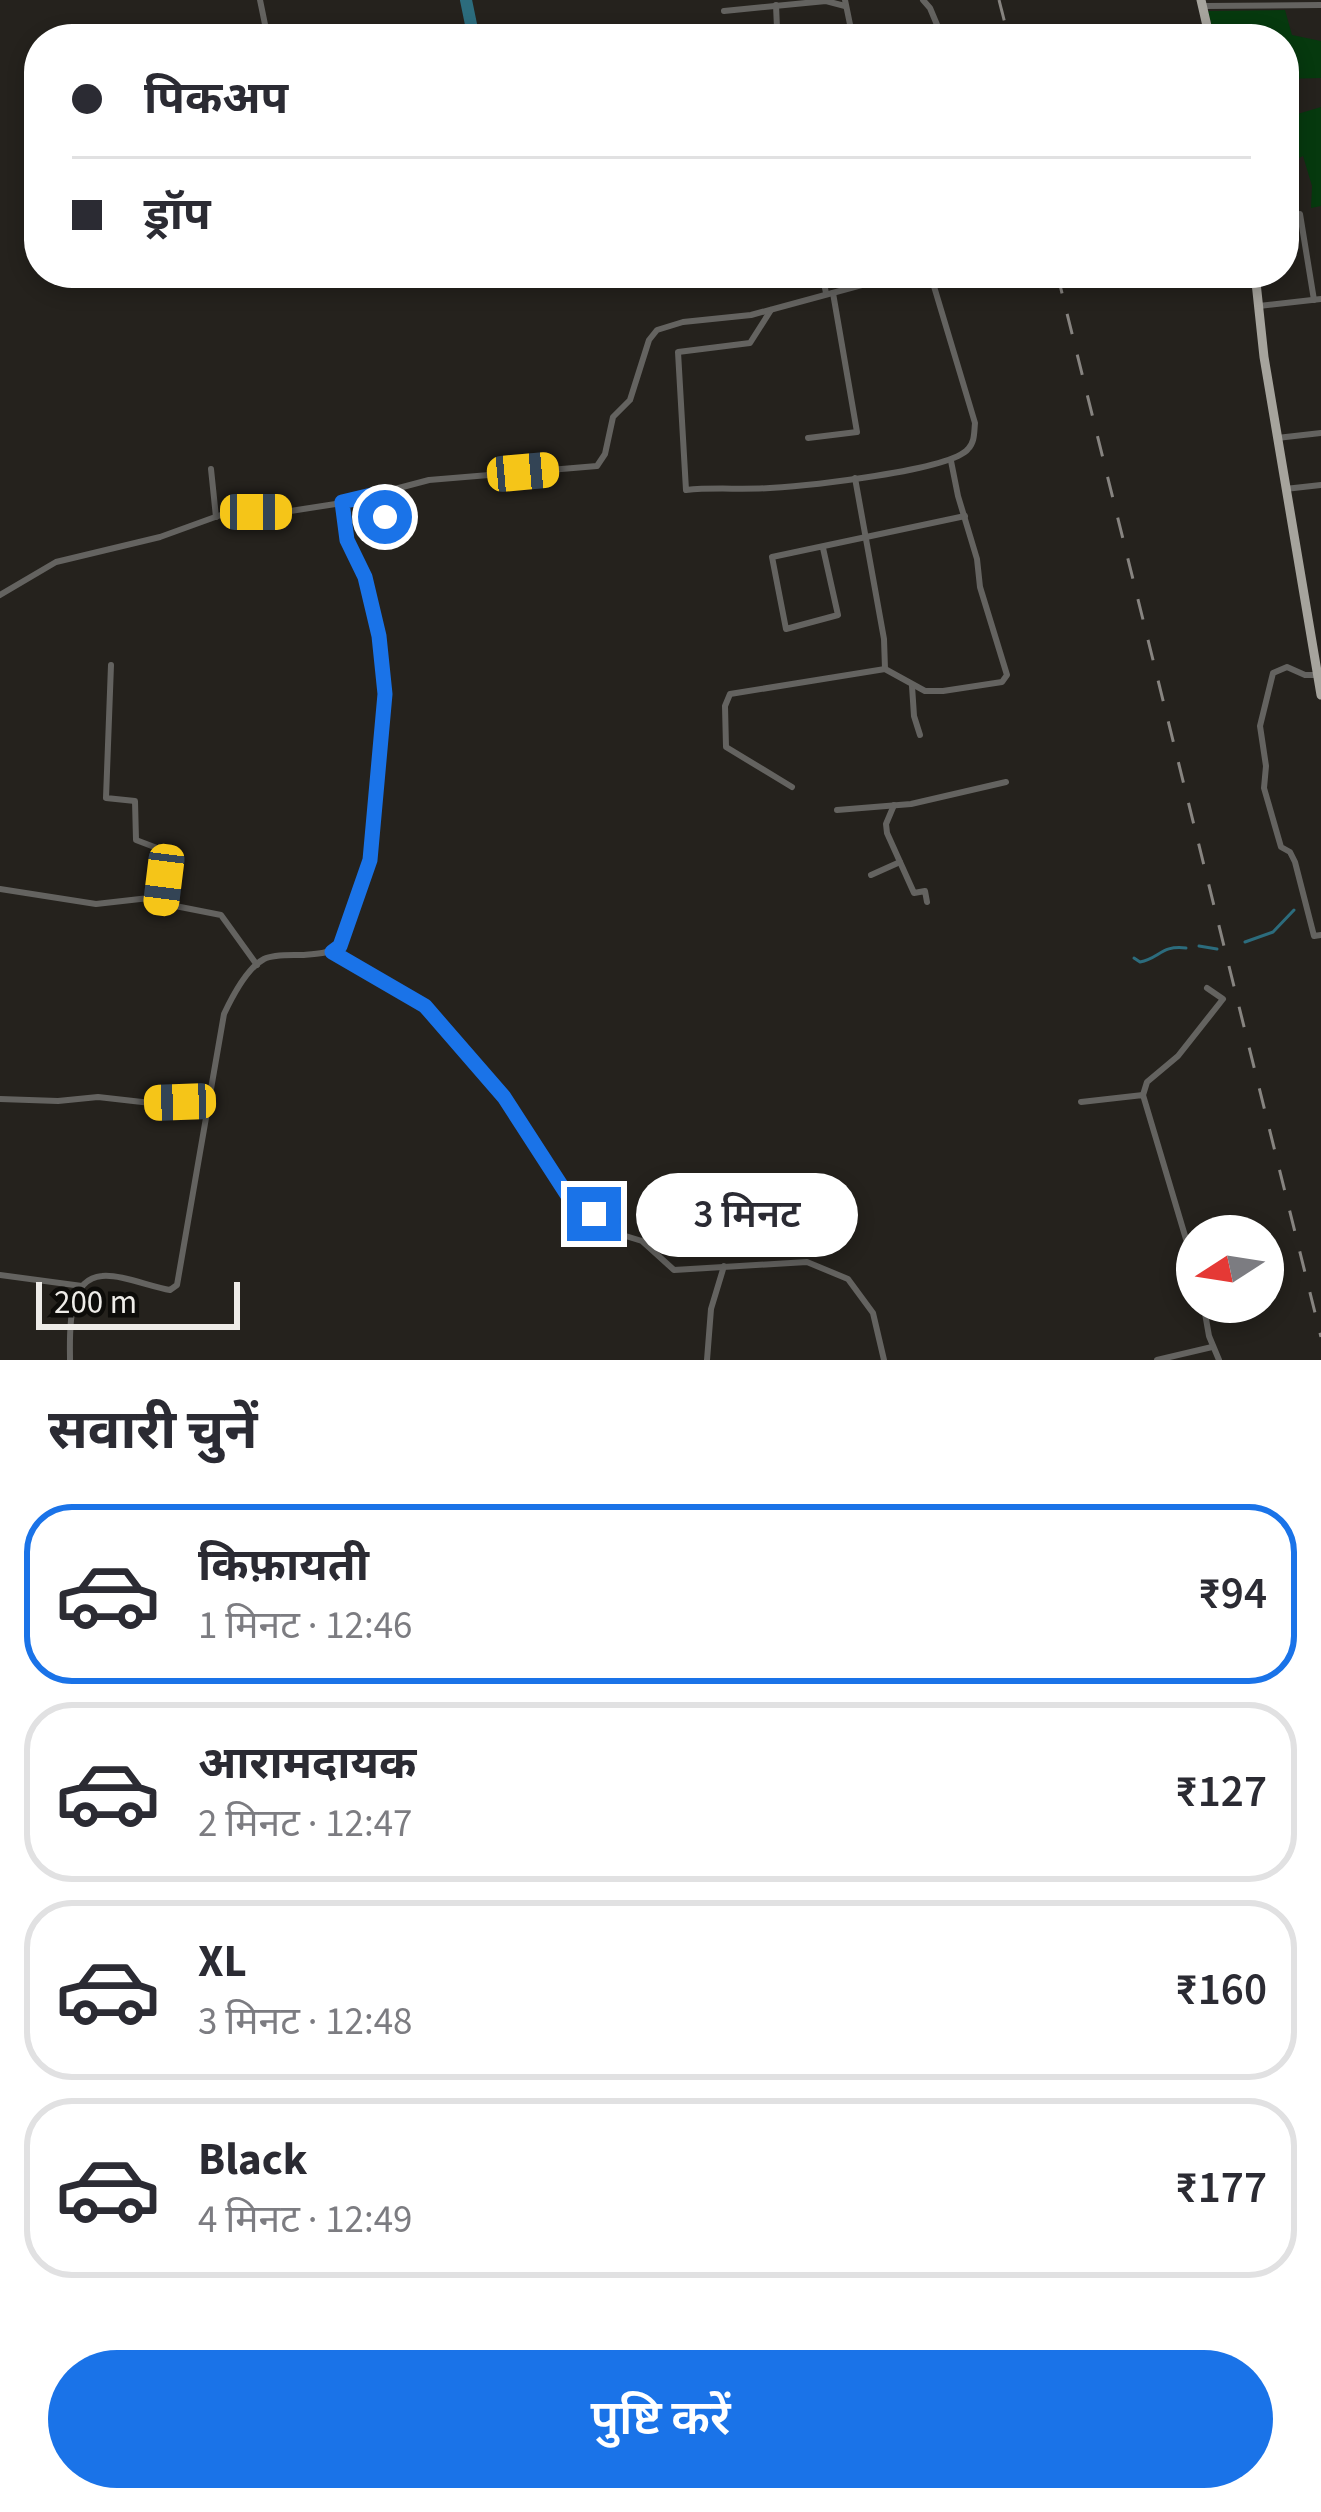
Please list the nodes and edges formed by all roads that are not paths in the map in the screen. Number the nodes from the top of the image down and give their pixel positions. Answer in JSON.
{"nodes":[{"id":1,"x":845,"y":3,"type":"edge"},
{"id":2,"x":1201,"y":3,"type":"edge"},
{"id":3,"x":1241,"y":3,"type":"edge"},
{"id":4,"x":1294,"y":3,"type":"edge"},
{"id":5,"x":776,"y":5,"type":"junction"},
{"id":6,"x":1321,"y":5,"type":"edge"},
{"id":7,"x":724,"y":11,"type":"dead end"},
{"id":8,"x":777,"y":24,"type":"edge"},
{"id":9,"x":1300,"y":214,"type":"dead end"},
{"id":10,"x":828,"y":288,"type":"edge"},
{"id":11,"x":852,"y":288,"type":"edge"},
{"id":12,"x":934,"y":288,"type":"edge"},
{"id":13,"x":1257,"y":288,"type":"edge"},
{"id":14,"x":830,"y":294,"type":"junction"},
{"id":15,"x":1317,"y":299,"type":"edge"},
{"id":16,"x":1259,"y":306,"type":"junction"},
{"id":17,"x":771,"y":310,"type":"junction"},
{"id":18,"x":1321,"y":433,"type":"edge"},
{"id":19,"x":808,"y":438,"type":"dead end"},
{"id":20,"x":1277,"y":438,"type":"junction"},
{"id":21,"x":951,"y":461,"type":"junction"},
{"id":22,"x":211,"y":469,"type":"dead end"},
{"id":23,"x":855,"y":478,"type":"junction"},
{"id":24,"x":1321,"y":485,"type":"edge"},
{"id":25,"x":1285,"y":488,"type":"junction"},
{"id":26,"x":384,"y":492,"type":"junction"},
{"id":27,"x":342,"y":502,"type":"junction"},
{"id":28,"x":964,"y":516,"type":"junction"},
{"id":29,"x":216,"y":517,"type":"junction"},
{"id":30,"x":866,"y":538,"type":"junction"},
{"id":31,"x":391,"y":546,"type":"dead end"},
{"id":32,"x":824,"y":548,"type":"junction"},
{"id":33,"x":0,"y":595,"type":"edge"},
{"id":34,"x":1317,"y":655,"type":"edge"},
{"id":35,"x":111,"y":665,"type":"dead end"},
{"id":36,"x":885,"y":669,"type":"junction"},
{"id":37,"x":1316,"y":675,"type":"junction"},
{"id":38,"x":912,"y":684,"type":"junction"},
{"id":39,"x":1321,"y":695,"type":"edge"},
{"id":40,"x":920,"y":735,"type":"dead end"},
{"id":41,"x":1006,"y":782,"type":"dead end"},
{"id":42,"x":792,"y":788,"type":"dead end"},
{"id":43,"x":894,"y":806,"type":"junction"},
{"id":44,"x":837,"y":810,"type":"dead end"},
{"id":45,"x":900,"y":862,"type":"junction"},
{"id":46,"x":872,"y":875,"type":"dead end"},
{"id":47,"x":0,"y":889,"type":"edge"},
{"id":48,"x":927,"y":902,"type":"dead end"},
{"id":49,"x":160,"y":904,"type":"junction"},
{"id":50,"x":1321,"y":934,"type":"edge"},
{"id":51,"x":332,"y":952,"type":"junction"},
{"id":52,"x":257,"y":965,"type":"junction"},
{"id":53,"x":1212,"y":1010,"type":"dead end"},
{"id":54,"x":1143,"y":1096,"type":"junction"},
{"id":55,"x":0,"y":1099,"type":"edge"},
{"id":56,"x":209,"y":1102,"type":"junction"},
{"id":57,"x":1081,"y":1102,"type":"dead end"},
{"id":58,"x":1179,"y":1215,"type":"edge"},
{"id":59,"x":724,"y":1266,"type":"junction"},
{"id":60,"x":0,"y":1275,"type":"edge"},
{"id":61,"x":82,"y":1286,"type":"junction"},
{"id":62,"x":1208,"y":1323,"type":"edge"},
{"id":63,"x":1213,"y":1346,"type":"junction"},
{"id":64,"x":70,"y":1360,"type":"edge"},
{"id":65,"x":707,"y":1360,"type":"edge"},
{"id":66,"x":884,"y":1360,"type":"edge"},
{"id":67,"x":1157,"y":1360,"type":"edge"},
{"id":68,"x":1219,"y":1360,"type":"edge"}],
"edges":[{"from":1,"to":5,"type":"street"},
{"from":2,"to":3,"type":"street"},
{"from":3,"to":4,"type":"street"},
{"from":4,"to":6,"type":"street"},
{"from":5,"to":7,"type":"street"},
{"from":5,"to":8,"type":"street"},
{"from":9,"to":15,"type":"street"},
{"from":10,"to":14,"type":"street"},
{"from":11,"to":14,"type":"street"},
{"from":12,"to":21,"type":"street"},
{"from":13,"to":16,"type":"main road"},
{"from":14,"to":17,"type":"street"},
{"from":14,"to":19,"type":"street"},
{"from":15,"to":16,"type":"street"},
{"from":16,"to":20,"type":"main road"},
{"from":17,"to":23,"type":"street"},
{"from":17,"to":26,"type":"street"},
{"from":18,"to":20,"type":"street"},
{"from":20,"to":25,"type":"main road"},
{"from":21,"to":23,"type":"street"},
{"from":21,"to":28,"type":"street"},
{"from":22,"to":29,"type":"street"},
{"from":23,"to":30,"type":"street"},
{"from":24,"to":25,"type":"street"},
{"from":25,"to":34,"type":"main road"},
{"from":26,"to":27,"type":"street"},
{"from":26,"to":31,"type":"street"},
{"from":27,"to":29,"type":"street"},
{"from":27,"to":51,"type":"street"},
{"from":28,"to":30,"type":"street"},
{"from":28,"to":38,"type":"street"},
{"from":29,"to":33,"type":"street"},
{"from":30,"to":32,"type":"street"},
{"from":30,"to":36,"type":"street"},
{"from":32,"to":32,"type":"street"},
{"from":34,"to":37,"type":"main road"},
{"from":35,"to":49,"type":"street"},
{"from":36,"to":38,"type":"street"},
{"from":36,"to":42,"type":"street"},
{"from":37,"to":39,"type":"main road"},
{"from":37,"to":50,"type":"street"},
{"from":38,"to":40,"type":"street"},
{"from":41,"to":43,"type":"street"},
{"from":43,"to":44,"type":"street"},
{"from":43,"to":45,"type":"street"},
{"from":45,"to":46,"type":"street"},
{"from":45,"to":48,"type":"street"},
{"from":47,"to":49,"type":"street"},
{"from":49,"to":52,"type":"street"},
{"from":51,"to":52,"type":"street"},
{"from":51,"to":59,"type":"street"},
{"from":52,"to":56,"type":"street"},
{"from":53,"to":54,"type":"street"},
{"from":54,"to":57,"type":"street"},
{"from":54,"to":58,"type":"street"},
{"from":55,"to":56,"type":"street"},
{"from":56,"to":61,"type":"street"},
{"from":59,"to":65,"type":"street"},
{"from":59,"to":66,"type":"street"},
{"from":60,"to":61,"type":"street"},
{"from":61,"to":64,"type":"street"},
{"from":62,"to":63,"type":"street"},
{"from":63,"to":67,"type":"street"},
{"from":63,"to":68,"type":"street"}]}
